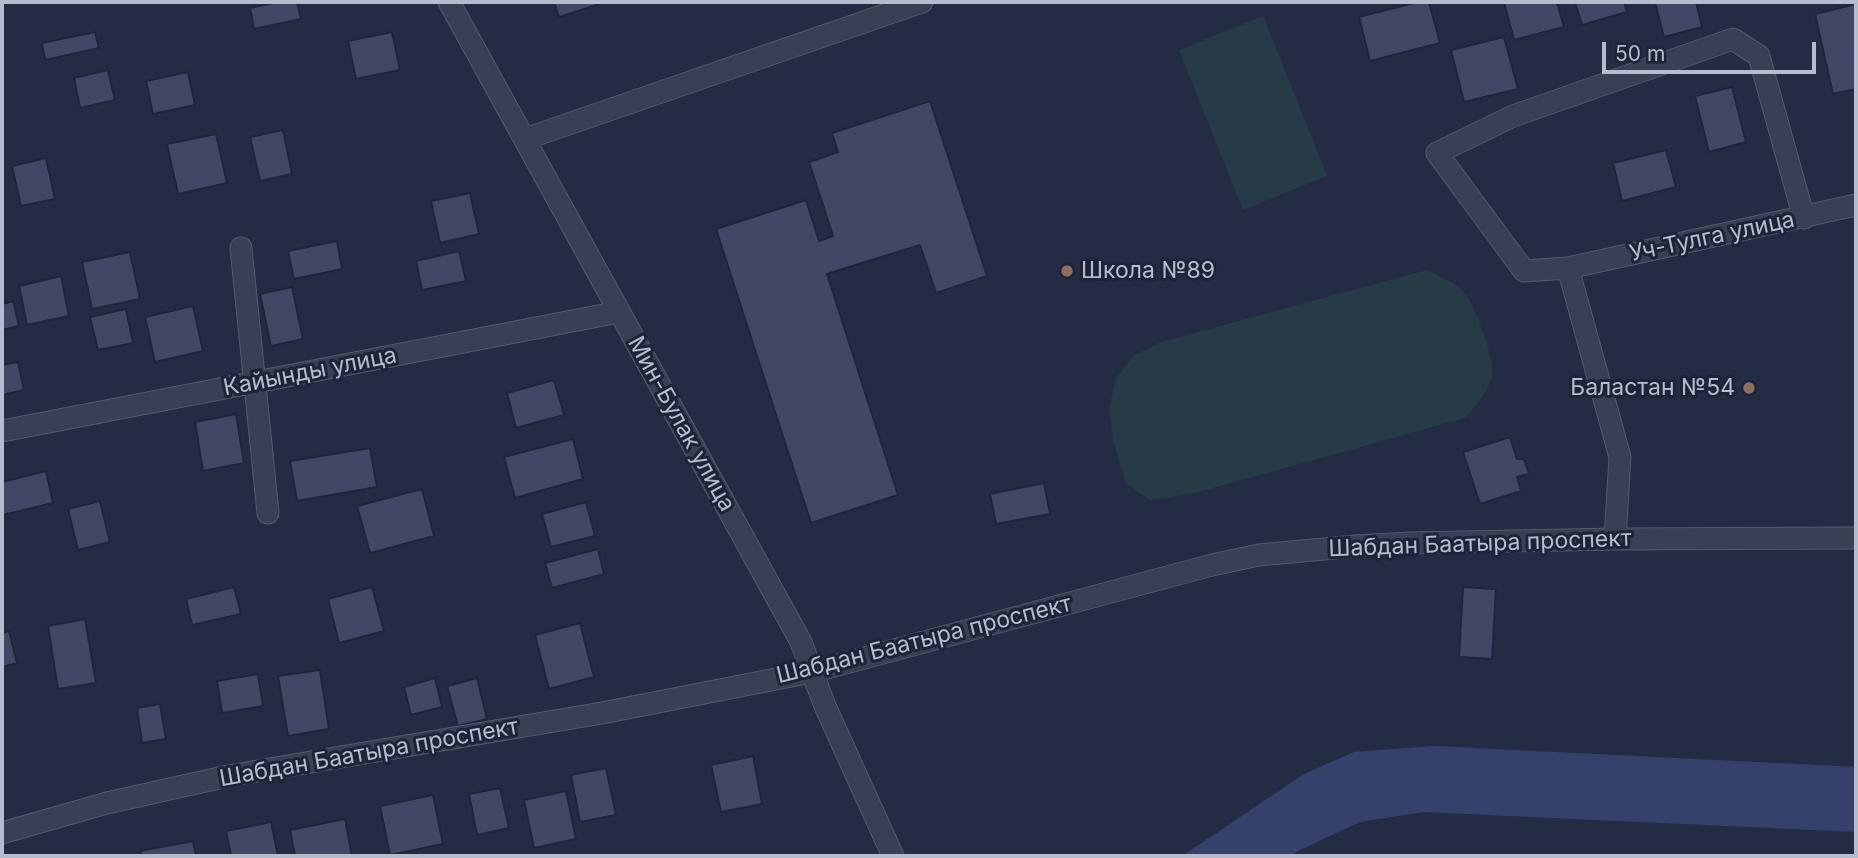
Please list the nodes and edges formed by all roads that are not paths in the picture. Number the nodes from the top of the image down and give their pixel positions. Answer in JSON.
{"nodes":[{"id":1,"x":449,"y":2,"type":"edge"},
{"id":2,"x":922,"y":2,"type":"edge"},
{"id":3,"x":525,"y":139,"type":"junction"},
{"id":4,"x":1856,"y":205,"type":"edge"},
{"id":5,"x":1804,"y":218,"type":"junction"},
{"id":6,"x":241,"y":248,"type":"dead end"},
{"id":7,"x":1568,"y":268,"type":"junction"},
{"id":8,"x":619,"y":312,"type":"junction"},
{"id":9,"x":255,"y":382,"type":"junction"},
{"id":10,"x":2,"y":431,"type":"edge"},
{"id":11,"x":268,"y":513,"type":"dead end"},
{"id":12,"x":1856,"y":538,"type":"edge"},
{"id":13,"x":1615,"y":539,"type":"junction"},
{"id":14,"x":812,"y":672,"type":"junction"},
{"id":15,"x":2,"y":833,"type":"edge"},
{"id":16,"x":892,"y":856,"type":"edge"}],
"edges":[{"from":1,"to":3,"type":"street","name":"Мин-Булак улица"},
{"from":2,"to":3,"type":"street"},
{"from":3,"to":8,"type":"street","name":"Мин-Булак улица"},
{"from":4,"to":5,"type":"street","name":"Уч-Тулга улица"},
{"from":5,"to":7,"type":"street","name":"Уч-Тулга улица"},
{"from":5,"to":7,"type":"street","name":"Уч-Тулга улица"},
{"from":6,"to":9,"type":"street"},
{"from":7,"to":13,"type":"street"},
{"from":8,"to":9,"type":"street","name":"Кайынды улица"},
{"from":8,"to":14,"type":"street","name":"Мин-Булак улица"},
{"from":9,"to":10,"type":"street","name":"Кайынды улица"},
{"from":9,"to":11,"type":"street"},
{"from":12,"to":13,"type":"street","name":"Шабдан Баатыра проспект"},
{"from":13,"to":14,"type":"street","name":"Шабдан Баатыра проспект"},
{"from":14,"to":15,"type":"street","name":"Шабдан Баатыра проспект"},
{"from":14,"to":16,"type":"street","name":"Мин-Булак улица"}]}
